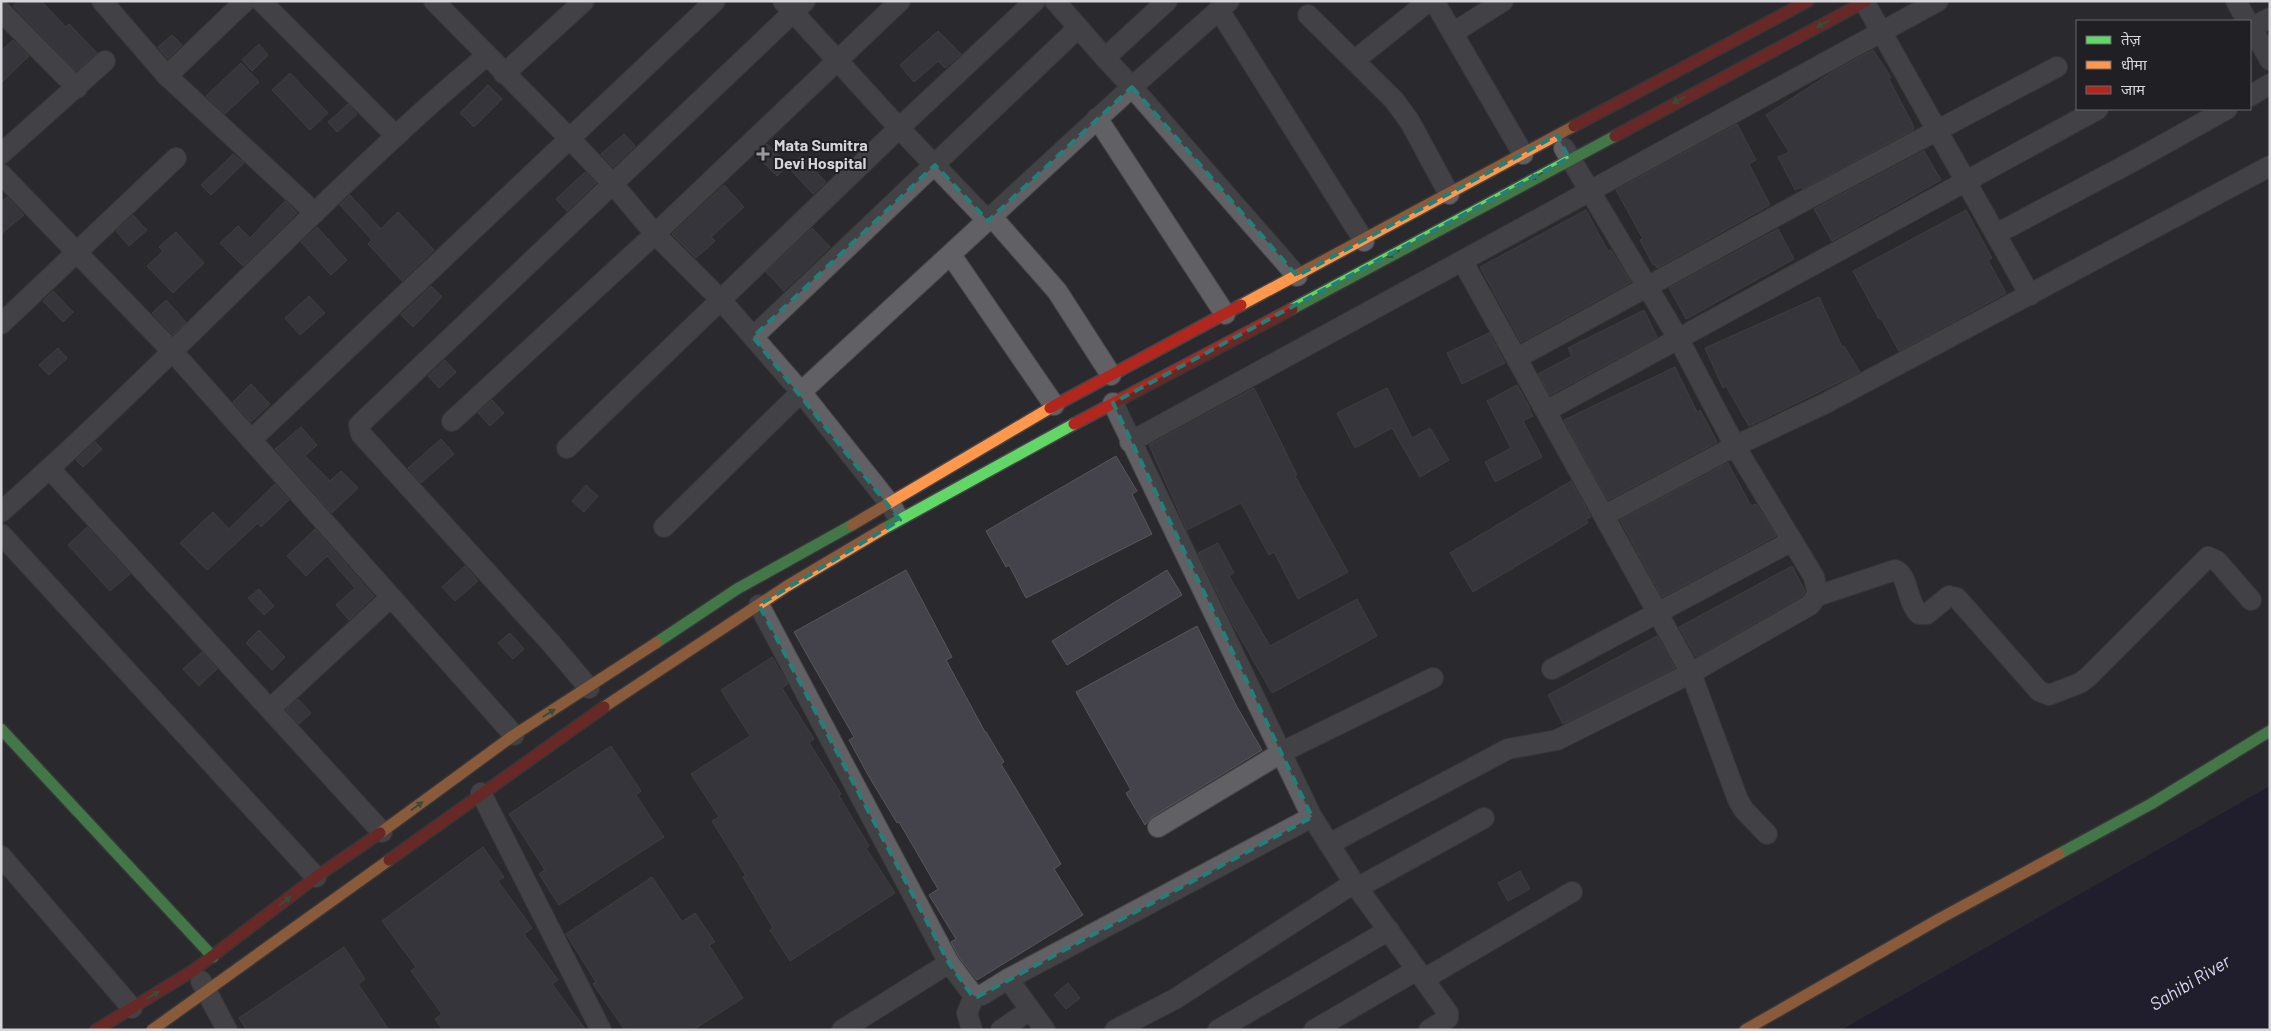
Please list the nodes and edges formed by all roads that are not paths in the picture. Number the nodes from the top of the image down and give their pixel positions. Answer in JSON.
{"nodes":[{"id":1,"x":102,"y":1,"type":"edge"},
{"id":2,"x":245,"y":1,"type":"edge"},
{"id":3,"x":261,"y":1,"type":"edge"},
{"id":4,"x":434,"y":1,"type":"edge"},
{"id":5,"x":584,"y":1,"type":"edge"},
{"id":6,"x":716,"y":1,"type":"edge"},
{"id":7,"x":900,"y":1,"type":"edge"},
{"id":8,"x":1035,"y":1,"type":"edge"},
{"id":9,"x":1055,"y":1,"type":"edge"},
{"id":10,"x":1167,"y":1,"type":"edge"},
{"id":11,"x":1429,"y":1,"type":"edge"},
{"id":12,"x":1434,"y":1,"type":"edge"},
{"id":13,"x":1503,"y":1,"type":"edge"},
{"id":14,"x":1808,"y":1,"type":"edge"},
{"id":15,"x":1938,"y":1,"type":"edge"},
{"id":16,"x":2236,"y":1,"type":"edge"},
{"id":17,"x":1865,"y":2,"type":"edge"},
{"id":18,"x":794,"y":5,"type":"edge"},
{"id":19,"x":1224,"y":6,"type":"edge"},
{"id":20,"x":1,"y":11,"type":"edge"},
{"id":21,"x":1308,"y":15,"type":"dead end"},
{"id":22,"x":2270,"y":18,"type":"edge"},
{"id":23,"x":2246,"y":20,"type":"edge"},
{"id":24,"x":2251,"y":24,"type":"edge"},
{"id":25,"x":1078,"y":28,"type":"junction"},
{"id":26,"x":2251,"y":28,"type":"edge"},
{"id":27,"x":1882,"y":32,"type":"junction"},
{"id":28,"x":1453,"y":33,"type":"junction"},
{"id":29,"x":486,"y":56,"type":"junction"},
{"id":30,"x":1105,"y":58,"type":"junction"},
{"id":31,"x":837,"y":60,"type":"junction"},
{"id":32,"x":1355,"y":60,"type":"junction"},
{"id":33,"x":2270,"y":60,"type":"edge"},
{"id":34,"x":105,"y":61,"type":"dead end"},
{"id":35,"x":2057,"y":67,"type":"dead end"},
{"id":36,"x":504,"y":74,"type":"junction"},
{"id":37,"x":167,"y":76,"type":"junction"},
{"id":38,"x":2270,"y":84,"type":"edge"},
{"id":39,"x":1132,"y":87,"type":"junction"},
{"id":40,"x":77,"y":88,"type":"junction"},
{"id":41,"x":2251,"y":95,"type":"edge"},
{"id":42,"x":2096,"y":110,"type":"edge"},
{"id":43,"x":2224,"y":110,"type":"edge"},
{"id":44,"x":1097,"y":118,"type":"junction"},
{"id":45,"x":899,"y":128,"type":"junction"},
{"id":46,"x":1937,"y":130,"type":"junction"},
{"id":47,"x":1557,"y":135,"type":"junction"},
{"id":48,"x":396,"y":136,"type":"junction"},
{"id":49,"x":570,"y":140,"type":"junction"},
{"id":50,"x":1,"y":154,"type":"edge"},
{"id":51,"x":1523,"y":154,"type":"junction"},
{"id":52,"x":176,"y":158,"type":"dead end"},
{"id":53,"x":1569,"y":158,"type":"junction"},
{"id":54,"x":935,"y":166,"type":"junction"},
{"id":55,"x":2270,"y":166,"type":"edge"},
{"id":56,"x":1,"y":174,"type":"edge"},
{"id":57,"x":1966,"y":182,"type":"junction"},
{"id":58,"x":613,"y":184,"type":"junction"},
{"id":59,"x":1588,"y":191,"type":"junction"},
{"id":60,"x":1449,"y":194,"type":"junction"},
{"id":61,"x":315,"y":213,"type":"junction"},
{"id":62,"x":990,"y":219,"type":"junction"},
{"id":63,"x":655,"y":234,"type":"junction"},
{"id":64,"x":1996,"y":234,"type":"junction"},
{"id":65,"x":1364,"y":240,"type":"junction"},
{"id":66,"x":77,"y":254,"type":"junction"},
{"id":67,"x":951,"y":255,"type":"junction"},
{"id":68,"x":1463,"y":262,"type":"junction"},
{"id":69,"x":1296,"y":276,"type":"junction"},
{"id":70,"x":1647,"y":286,"type":"junction"},
{"id":71,"x":2030,"y":295,"type":"junction"},
{"id":72,"x":720,"y":299,"type":"junction"},
{"id":73,"x":1225,"y":314,"type":"junction"},
{"id":74,"x":1,"y":324,"type":"edge"},
{"id":75,"x":753,"y":338,"type":"junction"},
{"id":76,"x":1678,"y":338,"type":"junction"},
{"id":77,"x":173,"y":352,"type":"junction"},
{"id":78,"x":1517,"y":358,"type":"junction"},
{"id":79,"x":1112,"y":375,"type":"junction"},
{"id":80,"x":801,"y":392,"type":"junction"},
{"id":81,"x":1113,"y":403,"type":"junction"},
{"id":82,"x":1054,"y":405,"type":"junction"},
{"id":83,"x":1546,"y":411,"type":"junction"},
{"id":84,"x":452,"y":421,"type":"dead end"},
{"id":85,"x":251,"y":440,"type":"junction"},
{"id":86,"x":1130,"y":442,"type":"junction"},
{"id":87,"x":1736,"y":446,"type":"junction"},
{"id":88,"x":567,"y":448,"type":"dead end"},
{"id":89,"x":50,"y":469,"type":"junction"},
{"id":90,"x":1,"y":512,"type":"edge"},
{"id":91,"x":895,"y":512,"type":"junction"},
{"id":92,"x":1605,"y":514,"type":"junction"},
{"id":93,"x":664,"y":527,"type":"dead end"},
{"id":94,"x":1,"y":534,"type":"edge"},
{"id":95,"x":1792,"y":541,"type":"junction"},
{"id":96,"x":1817,"y":596,"type":"junction"},
{"id":97,"x":391,"y":597,"type":"junction"},
{"id":98,"x":2251,"y":600,"type":"dead end"},
{"id":99,"x":759,"y":605,"type":"junction"},
{"id":100,"x":1657,"y":611,"type":"junction"},
{"id":101,"x":1552,"y":669,"type":"dead end"},
{"id":102,"x":1691,"y":673,"type":"junction"},
{"id":103,"x":1433,"y":678,"type":"dead end"},
{"id":104,"x":589,"y":688,"type":"junction"},
{"id":105,"x":270,"y":709,"type":"junction"},
{"id":106,"x":1,"y":730,"type":"edge"},
{"id":107,"x":2270,"y":731,"type":"edge"},
{"id":108,"x":514,"y":735,"type":"junction"},
{"id":109,"x":1281,"y":753,"type":"junction"},
{"id":110,"x":481,"y":793,"type":"junction"},
{"id":111,"x":1312,"y":817,"type":"junction"},
{"id":112,"x":1484,"y":818,"type":"dead end"},
{"id":113,"x":1158,"y":827,"type":"dead end"},
{"id":114,"x":382,"y":832,"type":"junction"},
{"id":115,"x":1767,"y":834,"type":"dead end"},
{"id":116,"x":1329,"y":844,"type":"junction"},
{"id":117,"x":1,"y":856,"type":"edge"},
{"id":118,"x":316,"y":877,"type":"junction"},
{"id":119,"x":1356,"y":885,"type":"junction"},
{"id":120,"x":1572,"y":892,"type":"dead end"},
{"id":121,"x":1388,"y":930,"type":"junction"},
{"id":122,"x":213,"y":957,"type":"junction"},
{"id":123,"x":949,"y":963,"type":"junction"},
{"id":124,"x":194,"y":970,"type":"junction"},
{"id":125,"x":1421,"y":974,"type":"junction"},
{"id":126,"x":1008,"y":979,"type":"junction"},
{"id":127,"x":207,"y":991,"type":"junction"},
{"id":128,"x":974,"y":996,"type":"junction"},
{"id":129,"x":132,"y":1008,"type":"junction"},
{"id":130,"x":1030,"y":1010,"type":"junction"},
{"id":131,"x":96,"y":1030,"type":"edge"},
{"id":132,"x":152,"y":1030,"type":"edge"},
{"id":133,"x":227,"y":1030,"type":"edge"},
{"id":134,"x":601,"y":1030,"type":"edge"},
{"id":135,"x":842,"y":1030,"type":"edge"},
{"id":136,"x":972,"y":1030,"type":"edge"},
{"id":137,"x":1001,"y":1030,"type":"edge"},
{"id":138,"x":1045,"y":1030,"type":"edge"},
{"id":139,"x":1115,"y":1030,"type":"edge"},
{"id":140,"x":1218,"y":1030,"type":"edge"},
{"id":141,"x":1314,"y":1030,"type":"edge"},
{"id":142,"x":1429,"y":1030,"type":"edge"},
{"id":143,"x":1745,"y":1030,"type":"edge"}],
"edges":[{"from":1,"to":37,"type":"street"},
{"from":2,"to":37,"type":"street"},
{"from":3,"to":48,"type":"street"},
{"from":4,"to":29,"type":"street"},
{"from":5,"to":36,"type":"street"},
{"from":6,"to":49,"type":"street"},
{"from":7,"to":31,"type":"street"},
{"from":8,"to":45,"type":"street"},
{"from":9,"to":25,"type":"street"},
{"from":10,"to":30,"type":"street"},
{"from":11,"to":32,"type":"street"},
{"from":12,"to":28,"type":"street"},
{"from":13,"to":28,"type":"street"},
{"from":14,"to":47,"type":"street"},
{"from":15,"to":27,"type":"street"},
{"from":16,"to":23,"type":"street"},
{"from":17,"to":27,"type":"street"},
{"from":17,"to":53,"type":"street","one_way":true},
{"from":18,"to":31,"type":"street"},
{"from":18,"to":58,"type":"street"},
{"from":19,"to":39,"type":"street"},
{"from":19,"to":65,"type":"street"},
{"from":20,"to":40,"type":"street"},
{"from":21,"to":32,"type":"street"},
{"from":22,"to":24,"type":"street"},
{"from":25,"to":30,"type":"street"},
{"from":25,"to":54,"type":"street"},
{"from":26,"to":33,"type":"street"},
{"from":27,"to":46,"type":"street"},
{"from":27,"to":59,"type":"street"},
{"from":28,"to":51,"type":"street"},
{"from":29,"to":36,"type":"street"},
{"from":29,"to":48,"type":"street"},
{"from":30,"to":39,"type":"street"},
{"from":31,"to":45,"type":"street"},
{"from":31,"to":63,"type":"street"},
{"from":32,"to":60,"type":"street"},
{"from":34,"to":40,"type":"street"},
{"from":35,"to":46,"type":"street"},
{"from":36,"to":49,"type":"street"},
{"from":37,"to":61,"type":"street"},
{"from":38,"to":41,"type":"street"},
{"from":39,"to":44,"type":"street"},
{"from":39,"to":69,"type":"street"},
{"from":40,"to":50,"type":"street"},
{"from":42,"to":57,"type":"street"},
{"from":43,"to":64,"type":"street"},
{"from":44,"to":62,"type":"street"},
{"from":44,"to":73,"type":"street"},
{"from":45,"to":54,"type":"street"},
{"from":45,"to":72,"type":"street"},
{"from":46,"to":57,"type":"street"},
{"from":46,"to":70,"type":"street"},
{"from":47,"to":51,"type":"street"},
{"from":47,"to":53,"type":"street"},
{"from":48,"to":61,"type":"street"},
{"from":49,"to":58,"type":"street"},
{"from":49,"to":85,"type":"street"},
{"from":51,"to":60,"type":"street"},
{"from":52,"to":66,"type":"street"},
{"from":53,"to":59,"type":"street"},
{"from":53,"to":81,"type":"street","one_way":true},
{"from":54,"to":62,"type":"street"},
{"from":54,"to":75,"type":"street"},
{"from":55,"to":71,"type":"street"},
{"from":56,"to":66,"type":"street"},
{"from":57,"to":64,"type":"street"},
{"from":57,"to":76,"type":"street"},
{"from":58,"to":63,"type":"street"},
{"from":58,"to":104,"type":"street"},
{"from":59,"to":68,"type":"street"},
{"from":59,"to":70,"type":"street"},
{"from":60,"to":65,"type":"street"},
{"from":61,"to":77,"type":"street"},
{"from":62,"to":67,"type":"street"},
{"from":62,"to":79,"type":"street"},
{"from":63,"to":72,"type":"street"},
{"from":63,"to":84,"type":"street"},
{"from":64,"to":71,"type":"street"},
{"from":65,"to":69,"type":"street"},
{"from":66,"to":74,"type":"street"},
{"from":66,"to":77,"type":"street"},
{"from":67,"to":80,"type":"street"},
{"from":67,"to":82,"type":"street"},
{"from":68,"to":78,"type":"street"},
{"from":68,"to":86,"type":"street"},
{"from":69,"to":73,"type":"street"},
{"from":70,"to":76,"type":"street"},
{"from":70,"to":78,"type":"street"},
{"from":71,"to":87,"type":"street"},
{"from":72,"to":75,"type":"street"},
{"from":72,"to":88,"type":"street"},
{"from":73,"to":79,"type":"street"},
{"from":75,"to":80,"type":"street"},
{"from":76,"to":83,"type":"street"},
{"from":76,"to":87,"type":"street"},
{"from":77,"to":85,"type":"street"},
{"from":77,"to":89,"type":"street"},
{"from":78,"to":83,"type":"street"},
{"from":79,"to":82,"type":"street"},
{"from":80,"to":91,"type":"street"},
{"from":80,"to":93,"type":"street"},
{"from":81,"to":86,"type":"street"},
{"from":81,"to":91,"type":"street"},
{"from":82,"to":91,"type":"street"},
{"from":83,"to":92,"type":"street"},
{"from":85,"to":97,"type":"street"},
{"from":86,"to":109,"type":"street"},
{"from":87,"to":92,"type":"street"},
{"from":87,"to":95,"type":"street"},
{"from":89,"to":90,"type":"street"},
{"from":89,"to":105,"type":"street"},
{"from":91,"to":99,"type":"street"},
{"from":91,"to":104,"type":"street"},
{"from":92,"to":100,"type":"street"},
{"from":94,"to":118,"type":"street"},
{"from":95,"to":96,"type":"street"},
{"from":95,"to":100,"type":"street"},
{"from":96,"to":98,"type":"street"},
{"from":96,"to":102,"type":"street"},
{"from":97,"to":105,"type":"street"},
{"from":97,"to":108,"type":"street"},
{"from":99,"to":110,"type":"street"},
{"from":99,"to":123,"type":"street"},
{"from":100,"to":101,"type":"street"},
{"from":100,"to":102,"type":"street"},
{"from":102,"to":115,"type":"street"},
{"from":102,"to":116,"type":"street"},
{"from":103,"to":109,"type":"street"},
{"from":108,"to":104,"type":"street","one_way":true},
{"from":105,"to":114,"type":"street"},
{"from":106,"to":122,"type":"street"},
{"from":107,"to":143,"type":"street"},
{"from":114,"to":108,"type":"street","one_way":true},
{"from":109,"to":111,"type":"street"},
{"from":109,"to":113,"type":"street"},
{"from":110,"to":127,"type":"street"},
{"from":110,"to":134,"type":"street"},
{"from":111,"to":116,"type":"street"},
{"from":111,"to":126,"type":"street"},
{"from":112,"to":119,"type":"street"},
{"from":114,"to":118,"type":"street"},
{"from":116,"to":119,"type":"street"},
{"from":117,"to":129,"type":"street"},
{"from":122,"to":118,"type":"street","one_way":true},
{"from":119,"to":121,"type":"street"},
{"from":119,"to":139,"type":"street"},
{"from":120,"to":125,"type":"street"},
{"from":121,"to":125,"type":"street"},
{"from":121,"to":140,"type":"street"},
{"from":122,"to":124,"type":"street"},
{"from":123,"to":128,"type":"street"},
{"from":123,"to":135,"type":"street"},
{"from":124,"to":127,"type":"street"},
{"from":129,"to":124,"type":"street","one_way":true},
{"from":125,"to":141,"type":"street"},
{"from":125,"to":142,"type":"street"},
{"from":126,"to":128,"type":"street"},
{"from":126,"to":130,"type":"street"},
{"from":127,"to":132,"type":"street"},
{"from":127,"to":133,"type":"street"},
{"from":128,"to":136,"type":"street"},
{"from":129,"to":131,"type":"street"},
{"from":130,"to":137,"type":"street"},
{"from":130,"to":138,"type":"street"}]}
